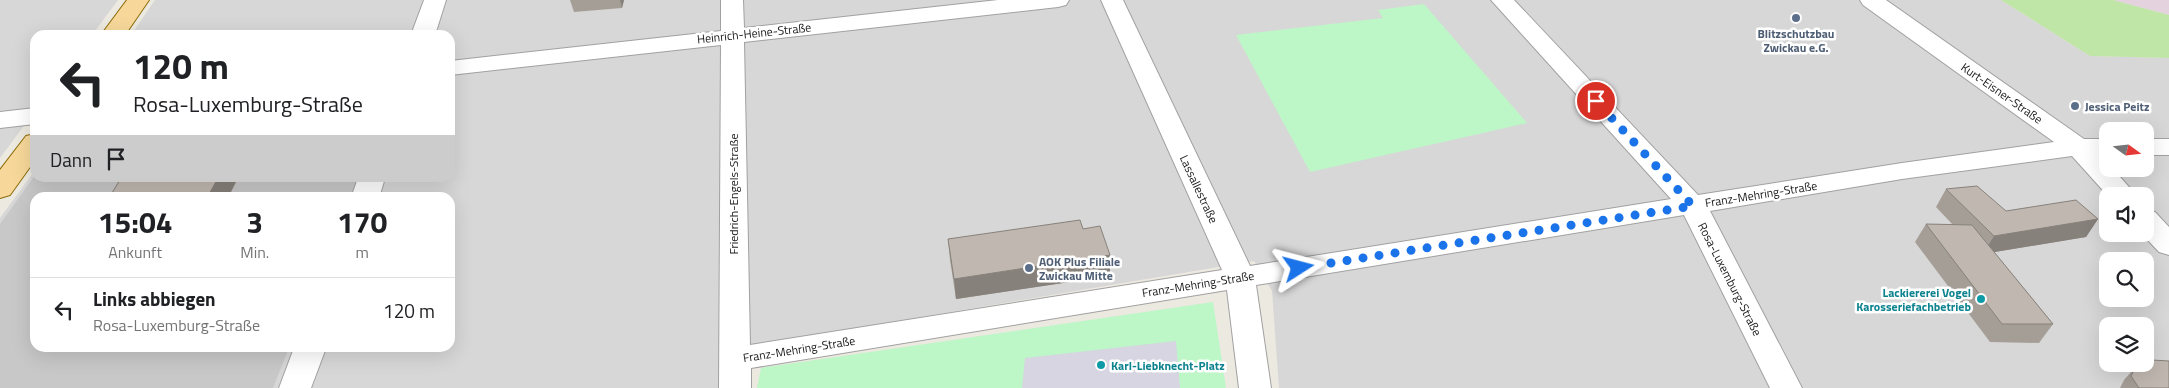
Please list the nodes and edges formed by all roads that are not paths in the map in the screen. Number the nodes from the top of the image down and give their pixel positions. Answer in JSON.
{"nodes":[{"id":1,"x":138,"y":0,"type":"edge"},
{"id":2,"x":435,"y":0,"type":"edge"},
{"id":3,"x":732,"y":0,"type":"edge"},
{"id":4,"x":1058,"y":0,"type":"edge"},
{"id":5,"x":1112,"y":0,"type":"edge"},
{"id":6,"x":1502,"y":0,"type":"edge"},
{"id":7,"x":1871,"y":0,"type":"edge"},
{"id":8,"x":117,"y":30,"type":"edge"},
{"id":9,"x":425,"y":30,"type":"edge"},
{"id":10,"x":732,"y":36,"type":"junction"},
{"id":11,"x":455,"y":67,"type":"edge"},
{"id":12,"x":30,"y":117,"type":"edge"},
{"id":13,"x":0,"y":120,"type":"edge"},
{"id":14,"x":2078,"y":147,"type":"junction"},
{"id":15,"x":2099,"y":147,"type":"edge"},
{"id":16,"x":2154,"y":147,"type":"edge"},
{"id":17,"x":2169,"y":147,"type":"edge"},
{"id":18,"x":30,"y":149,"type":"edge"},
{"id":19,"x":2116,"y":187,"type":"edge"},
{"id":20,"x":0,"y":190,"type":"edge"},
{"id":21,"x":1693,"y":206,"type":"junction"},
{"id":22,"x":2154,"y":229,"type":"edge"},
{"id":23,"x":2169,"y":245,"type":"edge"},
{"id":24,"x":1240,"y":277,"type":"junction"},
{"id":25,"x":308,"y":352,"type":"edge"},
{"id":26,"x":735,"y":374,"type":"edge"},
{"id":27,"x":295,"y":388,"type":"edge"},
{"id":28,"x":1255,"y":388,"type":"edge"},
{"id":29,"x":1786,"y":388,"type":"edge"}],
"edges":[{"from":1,"to":8,"type":"main road"},
{"from":2,"to":9,"type":"street"},
{"from":3,"to":10,"type":"street","name":"Friedrich-Engels-Straße"},
{"from":4,"to":10,"type":"street","name":"Heinrich-Heine-Straße"},
{"from":5,"to":24,"type":"street","name":"Lassallestraße"},
{"from":6,"to":21,"type":"street","name":"Rosa-Luxemburg-Straße"},
{"from":7,"to":14,"type":"street","name":"Kurt-Eisner-Straße"},
{"from":10,"to":11,"type":"street","name":"Heinrich-Heine-Straße"},
{"from":10,"to":26,"type":"street","name":"Friedrich-Engels-Straße"},
{"from":12,"to":13,"type":"street"},
{"from":14,"to":15,"type":"street","name":"Franz-Mehring-Straße"},
{"from":14,"to":19,"type":"street","name":"Kurt-Eisner-Straße"},
{"from":14,"to":21,"type":"street","name":"Franz-Mehring-Straße"},
{"from":16,"to":17,"type":"street"},
{"from":18,"to":20,"type":"main road"},
{"from":21,"to":24,"type":"street","name":"Franz-Mehring-Straße"},
{"from":21,"to":29,"type":"street","name":"Rosa-Luxemburg-Straße"},
{"from":22,"to":23,"type":"street"},
{"from":24,"to":26,"type":"street","name":"Franz-Mehring-Straße"},
{"from":24,"to":28,"type":"street","name":"Lassallestraße"},
{"from":25,"to":27,"type":"street"}]}
